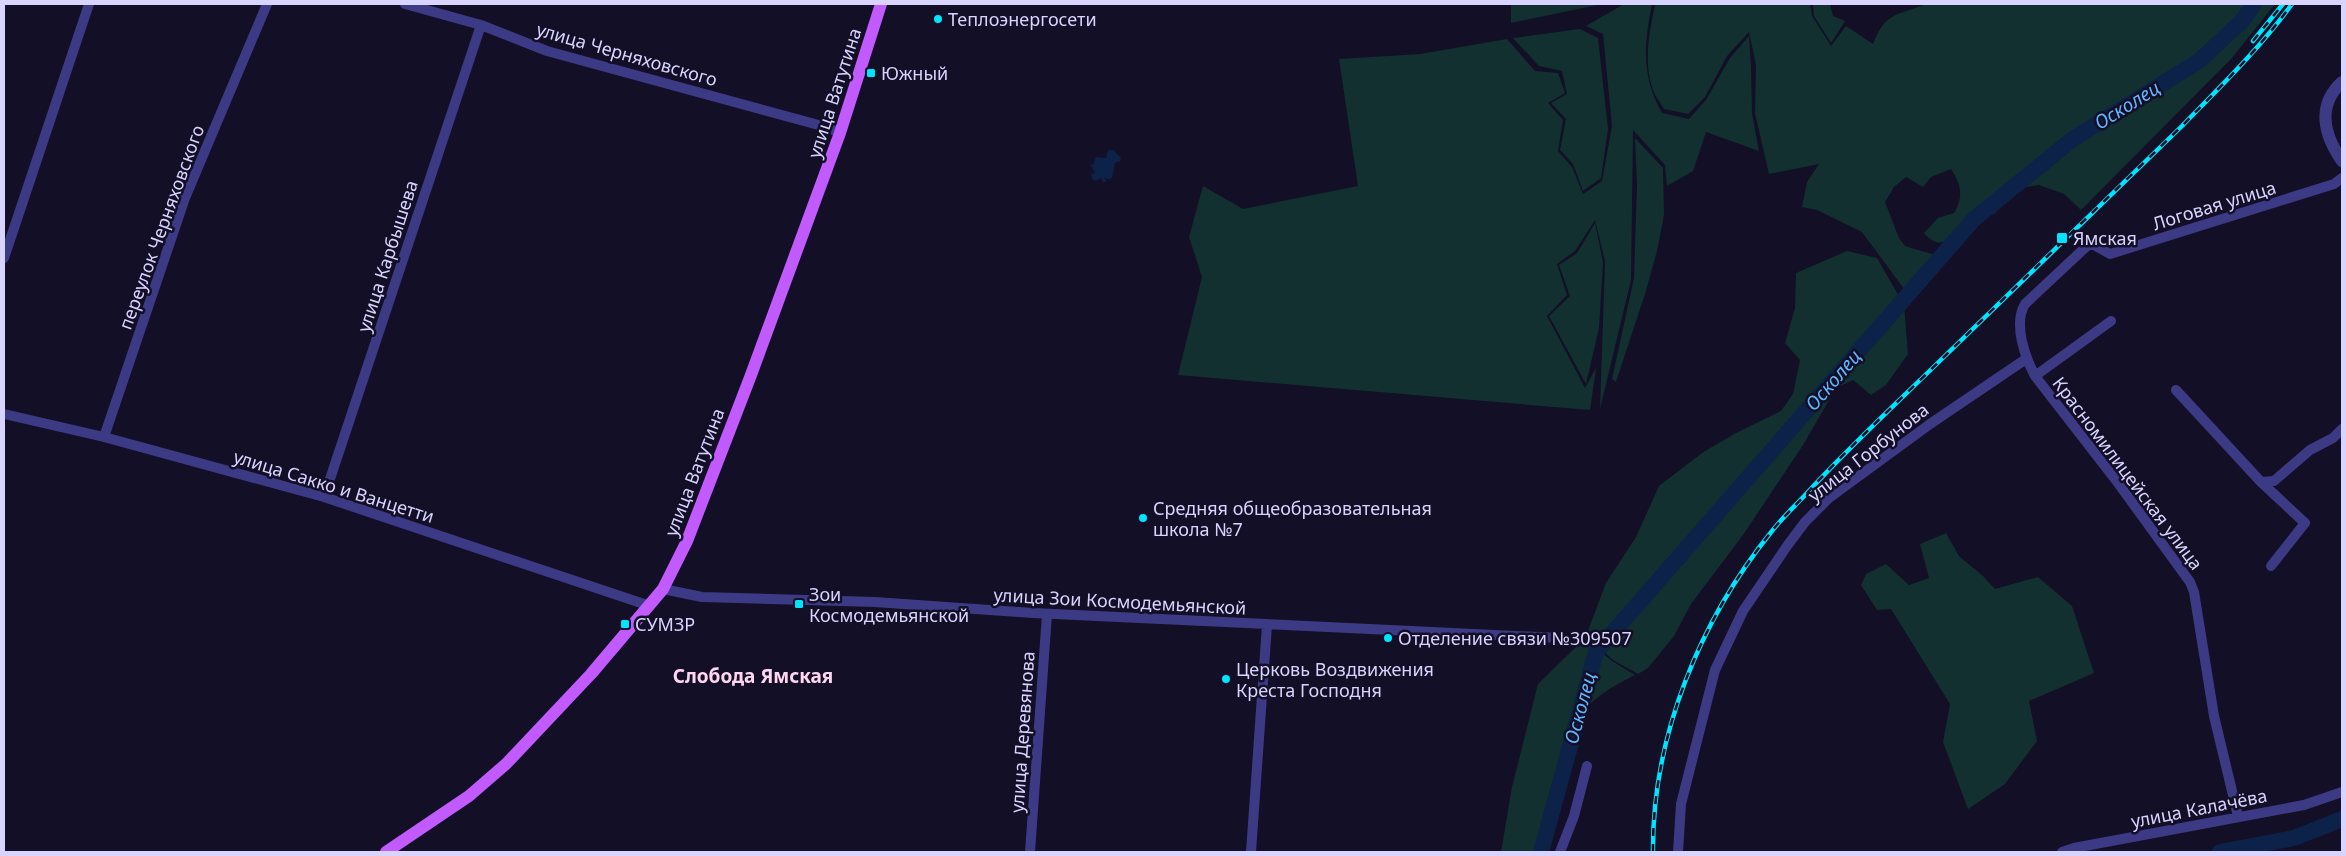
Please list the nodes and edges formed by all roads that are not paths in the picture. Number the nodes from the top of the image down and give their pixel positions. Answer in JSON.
{"nodes":[{"id":1,"x":89,"y":4,"type":"edge"},
{"id":2,"x":267,"y":4,"type":"edge"},
{"id":3,"x":405,"y":4,"type":"edge"},
{"id":4,"x":881,"y":4,"type":"edge"},
{"id":5,"x":481,"y":25,"type":"junction"},
{"id":6,"x":2342,"y":82,"type":"edge"},
{"id":7,"x":840,"y":133,"type":"junction"},
{"id":8,"x":2342,"y":161,"type":"edge"},
{"id":9,"x":2342,"y":178,"type":"edge"},
{"id":10,"x":4,"y":258,"type":"edge"},
{"id":11,"x":2111,"y":321,"type":"dead end"},
{"id":12,"x":2026,"y":358,"type":"junction"},
{"id":13,"x":2035,"y":376,"type":"junction"},
{"id":14,"x":2176,"y":390,"type":"dead end"},
{"id":15,"x":4,"y":414,"type":"edge"},
{"id":16,"x":2342,"y":429,"type":"edge"},
{"id":17,"x":104,"y":437,"type":"junction"},
{"id":18,"x":2261,"y":482,"type":"junction"},
{"id":19,"x":324,"y":497,"type":"junction"},
{"id":20,"x":2271,"y":566,"type":"dead end"},
{"id":21,"x":663,"y":589,"type":"junction"},
{"id":22,"x":650,"y":606,"type":"junction"},
{"id":23,"x":1047,"y":614,"type":"junction"},
{"id":24,"x":1267,"y":625,"type":"junction"},
{"id":25,"x":1560,"y":638,"type":"dead end"},
{"id":26,"x":1587,"y":766,"type":"dead end"},
{"id":27,"x":2342,"y":792,"type":"edge"},
{"id":28,"x":2238,"y":816,"type":"junction"},
{"id":29,"x":386,"y":852,"type":"edge"},
{"id":30,"x":1030,"y":852,"type":"edge"},
{"id":31,"x":1251,"y":852,"type":"edge"},
{"id":32,"x":1560,"y":852,"type":"edge"},
{"id":33,"x":1678,"y":852,"type":"edge"},
{"id":34,"x":2062,"y":852,"type":"edge"}],
"edges":[{"from":1,"to":10,"type":"street"},
{"from":2,"to":17,"type":"street","name":"переулок Черняховского"},
{"from":3,"to":5,"type":"street","name":"улица Черняховского"},
{"from":4,"to":7,"type":"main road","name":"улица Ватутина"},
{"from":5,"to":7,"type":"street","name":"улица Черняховского"},
{"from":5,"to":19,"type":"street","name":"улица Карбышева"},
{"from":6,"to":8,"type":"street"},
{"from":7,"to":21,"type":"main road","name":"улица Ватутина"},
{"from":9,"to":12,"type":"street","name":"Логовая улица"},
{"from":11,"to":13,"type":"street"},
{"from":12,"to":13,"type":"street","name":"Красномилицейская улица"},
{"from":12,"to":33,"type":"street","name":"улица Горбунова"},
{"from":13,"to":28,"type":"street","name":"Красномилицейская улица"},
{"from":14,"to":18,"type":"street"},
{"from":15,"to":17,"type":"street","name":"улица Сакко и Ванцетти"},
{"from":16,"to":18,"type":"street"},
{"from":17,"to":19,"type":"street","name":"улица Сакко и Ванцетти"},
{"from":18,"to":20,"type":"street"},
{"from":19,"to":22,"type":"street","name":"улица Сакко и Ванцетти"},
{"from":21,"to":22,"type":"main road","name":"улица Ватутина"},
{"from":21,"to":23,"type":"street","name":"улица Зои Космодемьянской"},
{"from":22,"to":29,"type":"main road","name":"улица Ватутина"},
{"from":23,"to":24,"type":"street","name":"улица Зои Космодемьянской"},
{"from":23,"to":30,"type":"street","name":"улица Деревянова"},
{"from":24,"to":25,"type":"street","name":"улица Зои Космодемьянской"},
{"from":24,"to":31,"type":"street"},
{"from":26,"to":32,"type":"street"},
{"from":27,"to":28,"type":"street","name":"улица Калачёва"},
{"from":28,"to":34,"type":"street","name":"улица Калачёва"}]}
